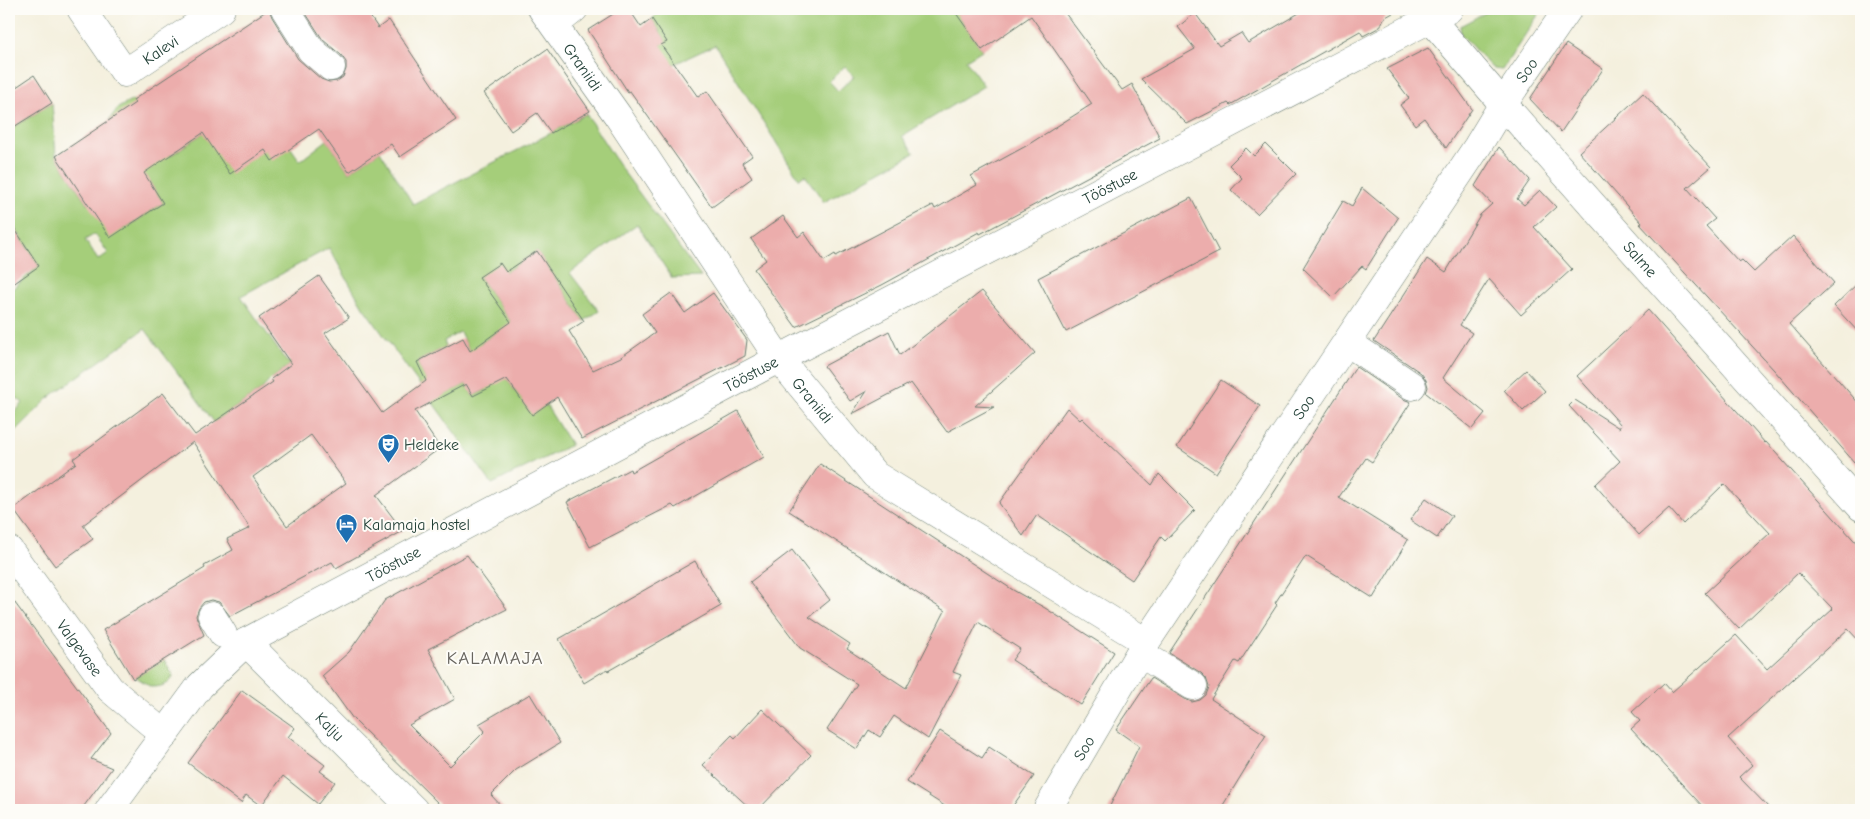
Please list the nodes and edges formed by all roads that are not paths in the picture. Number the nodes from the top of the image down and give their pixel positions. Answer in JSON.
{"nodes":[{"id":1,"x":81,"y":9,"type":"edge"},
{"id":2,"x":221,"y":9,"type":"edge"},
{"id":3,"x":285,"y":9,"type":"edge"},
{"id":4,"x":1434,"y":12,"type":"edge"},
{"id":5,"x":1565,"y":12,"type":"edge"},
{"id":6,"x":557,"y":14,"type":"edge"},
{"id":7,"x":331,"y":67,"type":"dead end"},
{"id":8,"x":1503,"y":104,"type":"junction"},
{"id":9,"x":1347,"y":342,"type":"junction"},
{"id":10,"x":779,"y":359,"type":"junction"},
{"id":11,"x":1412,"y":386,"type":"dead end"},
{"id":12,"x":1861,"y":507,"type":"edge"},
{"id":13,"x":9,"y":550,"type":"edge"},
{"id":14,"x":227,"y":631,"type":"junction"},
{"id":15,"x":1143,"y":648,"type":"junction"},
{"id":16,"x":1193,"y":686,"type":"dead end"},
{"id":17,"x":165,"y":735,"type":"junction"},
{"id":18,"x":108,"y":810,"type":"edge"},
{"id":19,"x":414,"y":810,"type":"edge"},
{"id":20,"x":1047,"y":810,"type":"edge"}],
"edges":[{"from":1,"to":2,"type":"street","name":"Kalevi"},
{"from":3,"to":7,"type":"street"},
{"from":4,"to":8,"type":"street","name":"Salme"},
{"from":4,"to":10,"type":"street","name":"Tööstuse"},
{"from":5,"to":8,"type":"street","name":"Soo"},
{"from":6,"to":10,"type":"street","name":"Graniidi"},
{"from":8,"to":9,"type":"street","name":"Soo"},
{"from":8,"to":12,"type":"street","name":"Salme"},
{"from":9,"to":11,"type":"street"},
{"from":9,"to":15,"type":"street","name":"Soo"},
{"from":10,"to":14,"type":"street","name":"Tööstuse"},
{"from":10,"to":15,"type":"street","name":"Graniidi"},
{"from":13,"to":17,"type":"street","name":"Valgevase"},
{"from":14,"to":17,"type":"street","name":"Tööstuse"},
{"from":14,"to":19,"type":"street","name":"Kalju"},
{"from":15,"to":16,"type":"street","name":"Graniidi"},
{"from":15,"to":20,"type":"street","name":"Soo"},
{"from":17,"to":18,"type":"street","name":"Tööstuse"}]}
